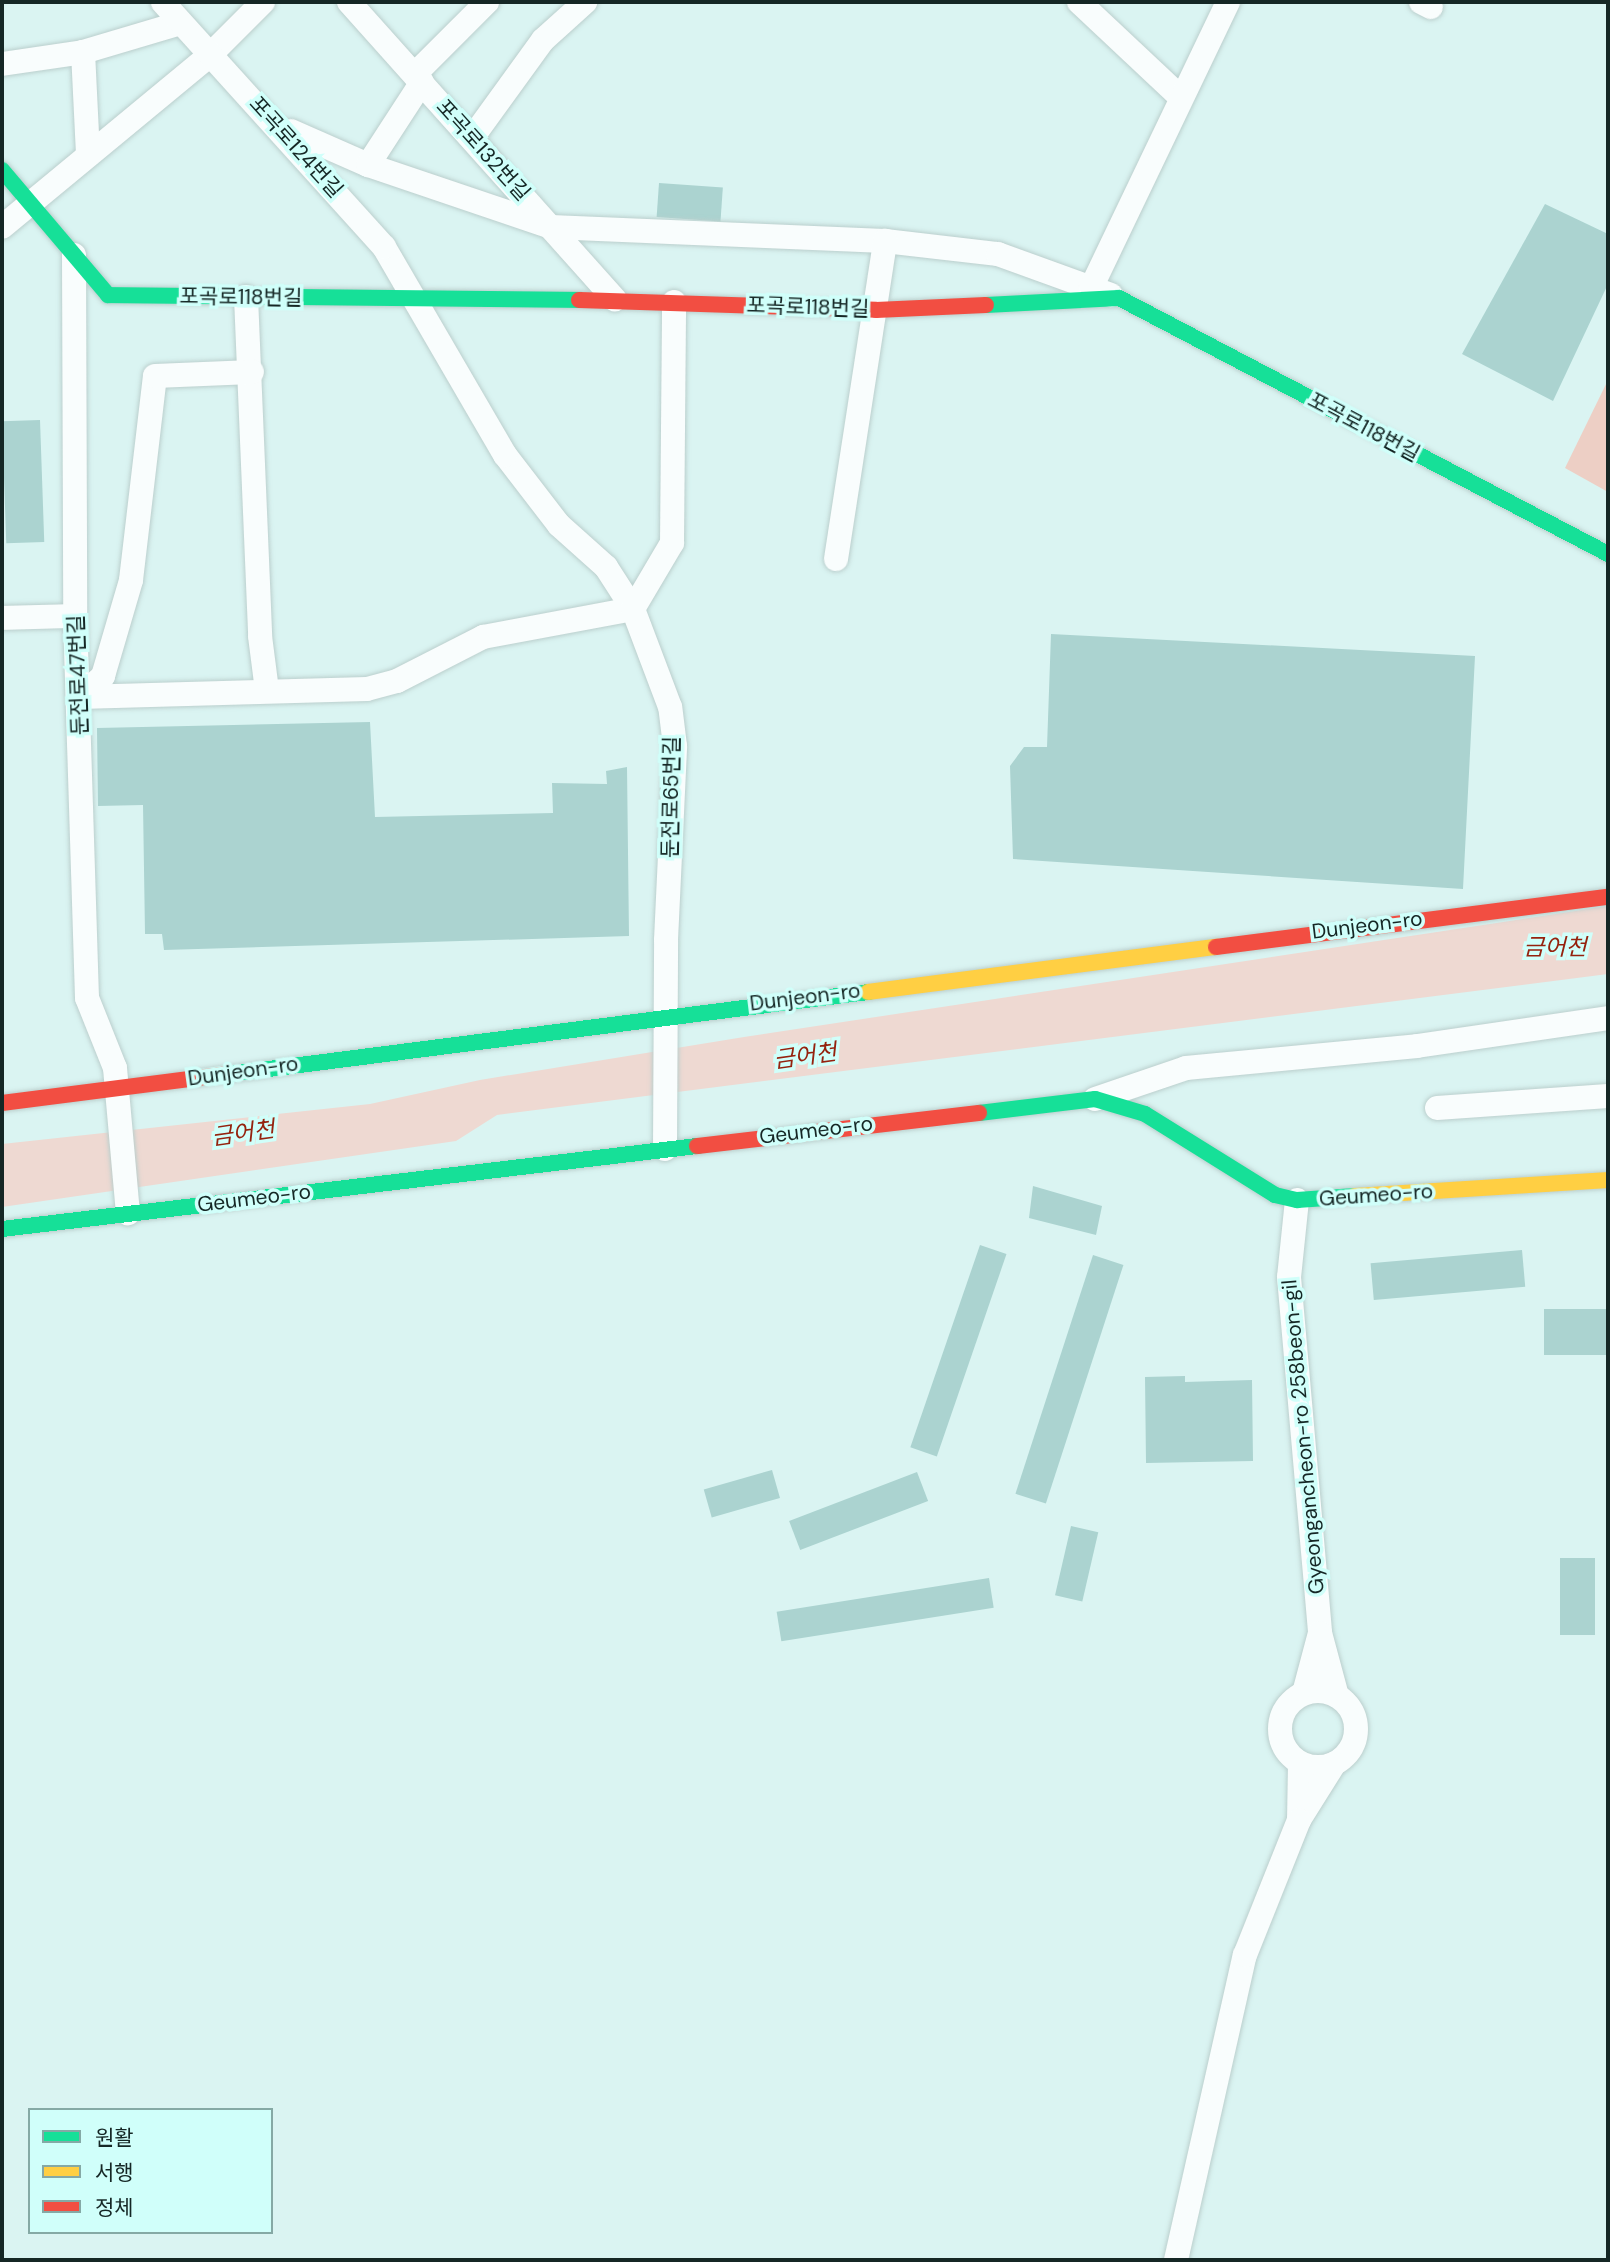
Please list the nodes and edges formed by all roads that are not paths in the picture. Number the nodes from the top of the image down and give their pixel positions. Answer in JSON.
{"nodes":[{"id":1,"x":163,"y":2,"type":"edge"},
{"id":2,"x":263,"y":2,"type":"edge"},
{"id":3,"x":349,"y":2,"type":"edge"},
{"id":4,"x":487,"y":2,"type":"edge"},
{"id":5,"x":585,"y":2,"type":"edge"},
{"id":6,"x":1079,"y":2,"type":"edge"},
{"id":7,"x":1228,"y":2,"type":"edge"},
{"id":8,"x":180,"y":23,"type":"junction"},
{"id":9,"x":83,"y":52,"type":"junction"},
{"id":10,"x":210,"y":55,"type":"junction"},
{"id":11,"x":2,"y":64,"type":"edge"},
{"id":12,"x":419,"y":78,"type":"junction"},
{"id":13,"x":1178,"y":95,"type":"junction"},
{"id":14,"x":275,"y":122,"type":"junction"},
{"id":15,"x":472,"y":138,"type":"junction"},
{"id":16,"x":88,"y":155,"type":"junction"},
{"id":17,"x":368,"y":165,"type":"junction"},
{"id":18,"x":2,"y":170,"type":"edge"},
{"id":19,"x":29,"y":203,"type":"junction"},
{"id":20,"x":551,"y":226,"type":"junction"},
{"id":21,"x":2,"y":227,"type":"edge"},
{"id":22,"x":885,"y":241,"type":"junction"},
{"id":23,"x":74,"y":255,"type":"junction"},
{"id":24,"x":1091,"y":288,"type":"junction"},
{"id":25,"x":246,"y":297,"type":"junction"},
{"id":26,"x":1119,"y":298,"type":"junction"},
{"id":27,"x":615,"y":300,"type":"junction"},
{"id":28,"x":417,"y":301,"type":"junction"},
{"id":29,"x":674,"y":302,"type":"junction"},
{"id":30,"x":876,"y":310,"type":"junction"},
{"id":31,"x":252,"y":372,"type":"junction"},
{"id":32,"x":1608,"y":554,"type":"edge"},
{"id":33,"x":836,"y":559,"type":"dead end"},
{"id":34,"x":633,"y":609,"type":"junction"},
{"id":35,"x":75,"y":616,"type":"junction"},
{"id":36,"x":2,"y":618,"type":"edge"},
{"id":37,"x":267,"y":691,"type":"junction"},
{"id":38,"x":79,"y":697,"type":"junction"},
{"id":39,"x":1608,"y":897,"type":"edge"},
{"id":40,"x":1608,"y":1018,"type":"edge"},
{"id":41,"x":666,"y":1024,"type":"junction"},
{"id":42,"x":117,"y":1088,"type":"junction"},
{"id":43,"x":1608,"y":1096,"type":"edge"},
{"id":44,"x":1095,"y":1099,"type":"junction"},
{"id":45,"x":2,"y":1103,"type":"edge"},
{"id":46,"x":1437,"y":1108,"type":"dead end"},
{"id":47,"x":665,"y":1140,"type":"junction"},
{"id":48,"x":1608,"y":1180,"type":"edge"},
{"id":49,"x":1297,"y":1200,"type":"junction"},
{"id":50,"x":128,"y":1213,"type":"junction"},
{"id":51,"x":2,"y":1229,"type":"edge"},
{"id":52,"x":1320,"y":1633,"type":"junction"},
{"id":53,"x":1304,"y":1693,"type":"junction"},
{"id":54,"x":1337,"y":1696,"type":"junction"},
{"id":55,"x":1300,"y":1764,"type":"junction"},
{"id":56,"x":1334,"y":1764,"type":"junction"},
{"id":57,"x":1299,"y":1820,"type":"junction"},
{"id":58,"x":1176,"y":2260,"type":"edge"}],
"edges":[{"from":1,"to":8,"type":"street","name":"포곡로124번길"},
{"from":2,"to":10,"type":"street"},
{"from":3,"to":12,"type":"street","name":"포곡로132번길"},
{"from":4,"to":12,"type":"street"},
{"from":5,"to":15,"type":"street"},
{"from":6,"to":13,"type":"street"},
{"from":7,"to":13,"type":"street"},
{"from":8,"to":9,"type":"street"},
{"from":8,"to":10,"type":"street","name":"포곡로124번길"},
{"from":9,"to":11,"type":"street"},
{"from":9,"to":16,"type":"street"},
{"from":10,"to":14,"type":"street","name":"포곡로124번길"},
{"from":10,"to":16,"type":"street"},
{"from":12,"to":15,"type":"street","name":"포곡로132번길"},
{"from":12,"to":17,"type":"street"},
{"from":13,"to":24,"type":"street"},
{"from":14,"to":17,"type":"street"},
{"from":14,"to":28,"type":"street","name":"포곡로124번길"},
{"from":15,"to":20,"type":"street","name":"포곡로132번길"},
{"from":16,"to":19,"type":"street"},
{"from":17,"to":20,"type":"street"},
{"from":18,"to":19,"type":"street","name":"포곡로118번길"},
{"from":19,"to":21,"type":"street"},
{"from":19,"to":23,"type":"street","name":"포곡로118번길"},
{"from":20,"to":22,"type":"street"},
{"from":20,"to":27,"type":"street","name":"포곡로132번길"},
{"from":22,"to":24,"type":"street"},
{"from":22,"to":30,"type":"street"},
{"from":23,"to":25,"type":"street","name":"포곡로118번길"},
{"from":23,"to":35,"type":"street","name":"둔전로47번길"},
{"from":24,"to":26,"type":"street"},
{"from":25,"to":28,"type":"street","name":"포곡로118번길"},
{"from":25,"to":31,"type":"street"},
{"from":26,"to":30,"type":"street","name":"포곡로118번길"},
{"from":26,"to":32,"type":"street","name":"포곡로118번길"},
{"from":27,"to":28,"type":"street","name":"포곡로118번길"},
{"from":27,"to":29,"type":"street","name":"포곡로118번길"},
{"from":28,"to":34,"type":"street","name":"포곡로124번길"},
{"from":29,"to":30,"type":"street","name":"포곡로118번길"},
{"from":29,"to":34,"type":"street"},
{"from":30,"to":33,"type":"street"},
{"from":31,"to":37,"type":"street"},
{"from":31,"to":38,"type":"street"},
{"from":34,"to":37,"type":"street"},
{"from":34,"to":41,"type":"street","name":"둔전로65번길"},
{"from":35,"to":36,"type":"street"},
{"from":35,"to":38,"type":"street","name":"둔전로47번길"},
{"from":37,"to":38,"type":"street"},
{"from":38,"to":42,"type":"street","name":"둔전로47번길"},
{"from":39,"to":41,"type":"street","name":"Dunjeon-ro"},
{"from":40,"to":44,"type":"street"},
{"from":41,"to":42,"type":"street","name":"Dunjeon-ro"},
{"from":41,"to":47,"type":"street","name":"둔전로65번길"},
{"from":42,"to":45,"type":"street","name":"Dunjeon-ro"},
{"from":42,"to":50,"type":"street","name":"둔전로47번길"},
{"from":43,"to":46,"type":"street"},
{"from":44,"to":47,"type":"street","name":"Geumeo-ro"},
{"from":44,"to":49,"type":"street","name":"Geumeo-ro"},
{"from":47,"to":50,"type":"street","name":"Geumeo-ro"},
{"from":48,"to":49,"type":"street","name":"Geumeo-ro"},
{"from":49,"to":52,"type":"street","name":"Gyeongancheon-ro 258beon-gil"},
{"from":50,"to":51,"type":"street","name":"Geumeo-ro"},
{"from":52,"to":53,"type":"street"},
{"from":52,"to":54,"type":"street"},
{"from":53,"to":54,"type":"street"},
{"from":53,"to":55,"type":"street"},
{"from":54,"to":56,"type":"street"},
{"from":55,"to":56,"type":"street"},
{"from":55,"to":57,"type":"street"},
{"from":56,"to":57,"type":"street"},
{"from":57,"to":58,"type":"street"}]}
